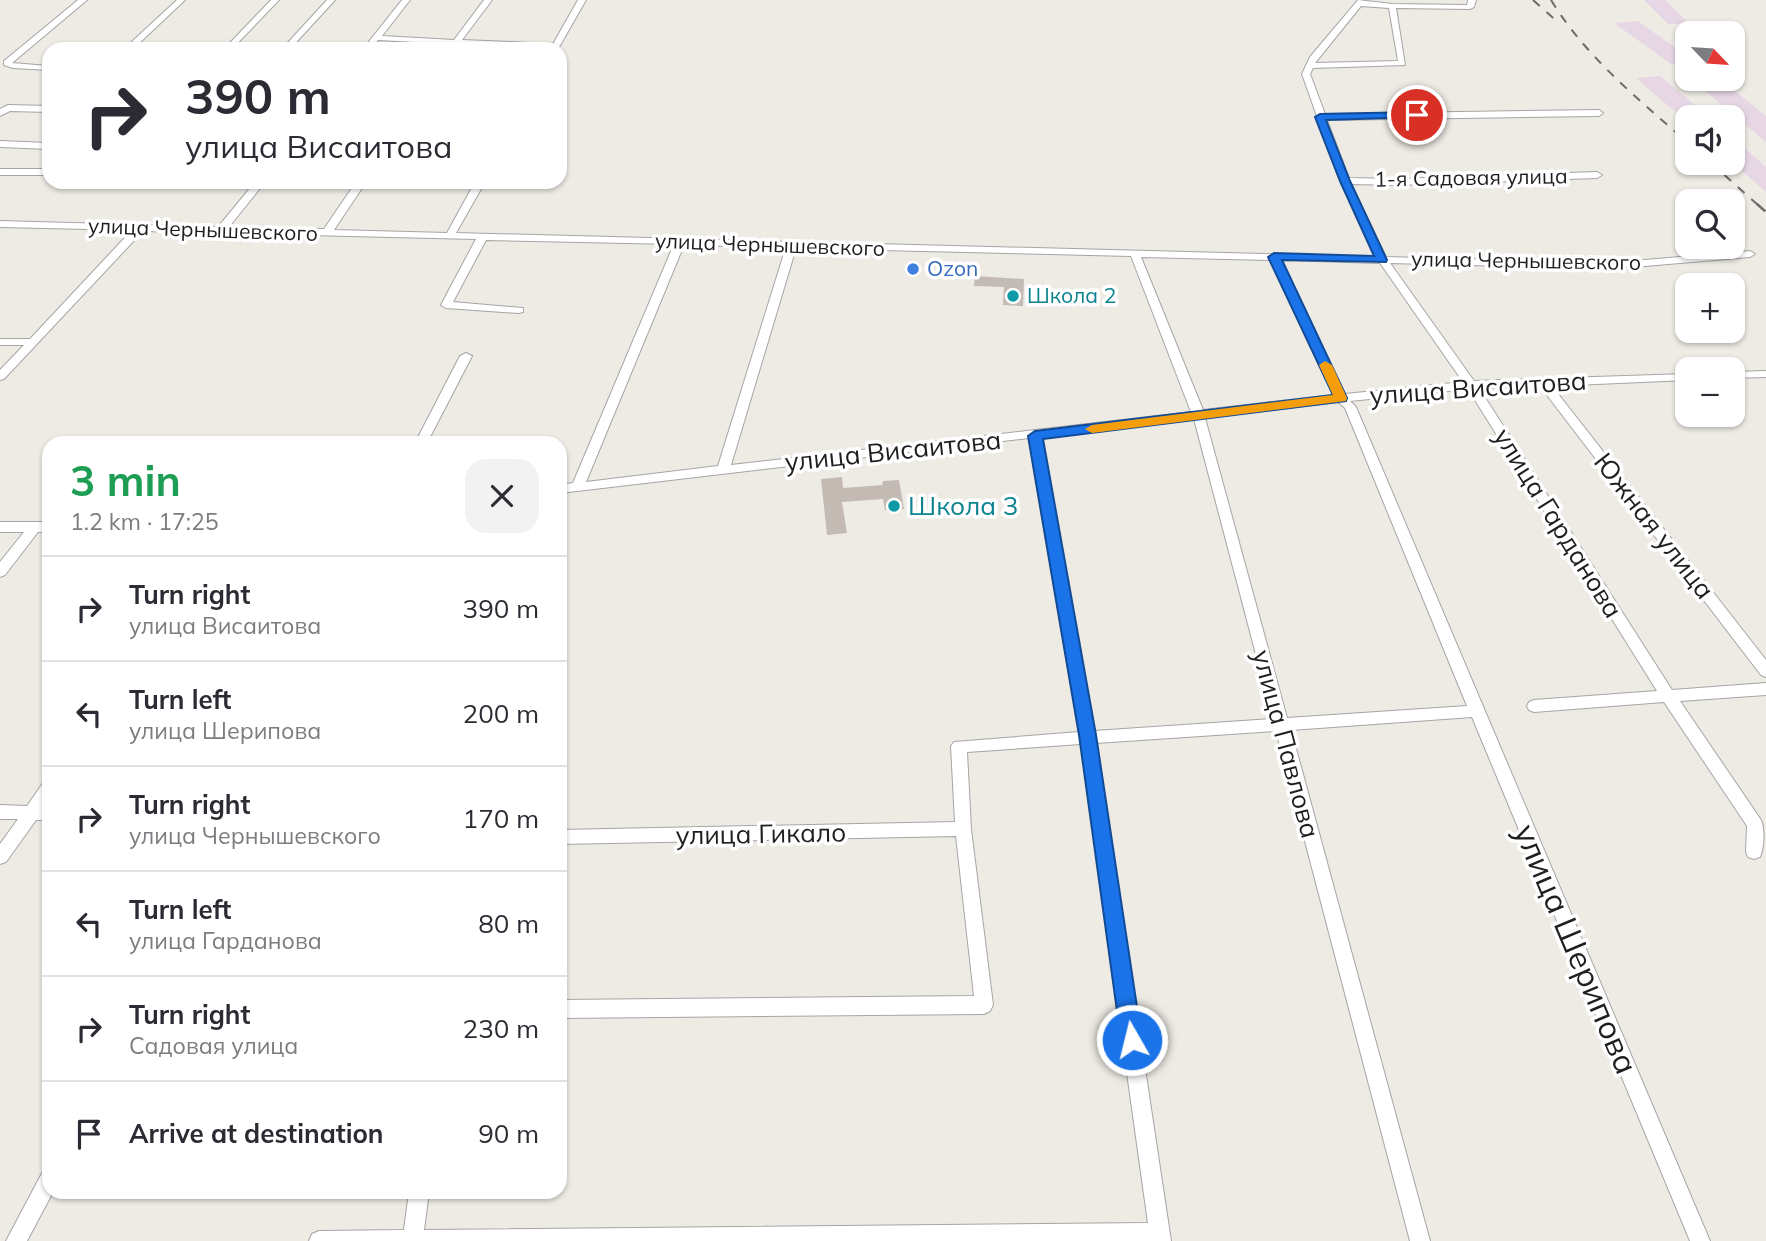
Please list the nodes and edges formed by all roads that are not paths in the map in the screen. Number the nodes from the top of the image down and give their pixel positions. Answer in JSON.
{"nodes":[{"id":1,"x":83,"y":0,"type":"edge"},
{"id":2,"x":181,"y":0,"type":"edge"},
{"id":3,"x":275,"y":0,"type":"edge"},
{"id":4,"x":331,"y":0,"type":"edge"},
{"id":5,"x":406,"y":0,"type":"edge"},
{"id":6,"x":488,"y":0,"type":"edge"},
{"id":7,"x":582,"y":0,"type":"edge"},
{"id":8,"x":1472,"y":0,"type":"edge"},
{"id":9,"x":1361,"y":2,"type":"edge"},
{"id":10,"x":1388,"y":6,"type":"junction"},
{"id":11,"x":376,"y":38,"type":"junction"},
{"id":12,"x":136,"y":42,"type":"edge"},
{"id":13,"x":235,"y":42,"type":"edge"},
{"id":14,"x":292,"y":42,"type":"edge"},
{"id":15,"x":373,"y":42,"type":"edge"},
{"id":16,"x":415,"y":42,"type":"edge"},
{"id":17,"x":457,"y":42,"type":"edge"},
{"id":18,"x":558,"y":42,"type":"edge"},
{"id":19,"x":1308,"y":65,"type":"junction"},
{"id":20,"x":42,"y":68,"type":"edge"},
{"id":21,"x":42,"y":109,"type":"edge"},
{"id":22,"x":0,"y":113,"type":"edge"},
{"id":23,"x":1599,"y":113,"type":"dead end"},
{"id":24,"x":1320,"y":117,"type":"junction"},
{"id":25,"x":0,"y":144,"type":"edge"},
{"id":26,"x":42,"y":146,"type":"edge"},
{"id":27,"x":0,"y":172,"type":"edge"},
{"id":28,"x":42,"y":172,"type":"edge"},
{"id":29,"x":1597,"y":175,"type":"dead end"},
{"id":30,"x":1345,"y":181,"type":"junction"},
{"id":31,"x":254,"y":189,"type":"edge"},
{"id":32,"x":356,"y":189,"type":"edge"},
{"id":33,"x":476,"y":189,"type":"edge"},
{"id":34,"x":0,"y":224,"type":"edge"},
{"id":35,"x":140,"y":228,"type":"junction"},
{"id":36,"x":220,"y":231,"type":"junction"},
{"id":37,"x":326,"y":234,"type":"junction"},
{"id":38,"x":449,"y":237,"type":"junction"},
{"id":39,"x":482,"y":238,"type":"junction"},
{"id":40,"x":680,"y":242,"type":"junction"},
{"id":41,"x":792,"y":245,"type":"junction"},
{"id":42,"x":1135,"y":254,"type":"junction"},
{"id":43,"x":1750,"y":254,"type":"dead end"},
{"id":44,"x":1274,"y":257,"type":"junction"},
{"id":45,"x":1382,"y":260,"type":"junction"},
{"id":46,"x":519,"y":310,"type":"dead end"},
{"id":47,"x":0,"y":342,"type":"edge"},
{"id":48,"x":33,"y":342,"type":"junction"},
{"id":49,"x":466,"y":356,"type":"dead end"},
{"id":50,"x":1766,"y":374,"type":"edge"},
{"id":51,"x":1745,"y":375,"type":"edge"},
{"id":52,"x":0,"y":377,"type":"edge"},
{"id":53,"x":1675,"y":377,"type":"edge"},
{"id":54,"x":1542,"y":381,"type":"junction"},
{"id":55,"x":1471,"y":385,"type":"junction"},
{"id":56,"x":1341,"y":398,"type":"junction"},
{"id":57,"x":1199,"y":416,"type":"junction"},
{"id":58,"x":425,"y":436,"type":"edge"},
{"id":59,"x":1035,"y":436,"type":"junction"},
{"id":60,"x":723,"y":470,"type":"junction"},
{"id":61,"x":578,"y":487,"type":"junction"},
{"id":62,"x":567,"y":488,"type":"edge"},
{"id":63,"x":0,"y":527,"type":"edge"},
{"id":64,"x":34,"y":527,"type":"junction"},
{"id":65,"x":42,"y":527,"type":"edge"},
{"id":66,"x":0,"y":572,"type":"edge"},
{"id":67,"x":1766,"y":671,"type":"edge"},
{"id":68,"x":1766,"y":688,"type":"edge"},
{"id":69,"x":1668,"y":696,"type":"junction"},
{"id":70,"x":1534,"y":706,"type":"dead end"},
{"id":71,"x":1476,"y":711,"type":"junction"},
{"id":72,"x":1280,"y":725,"type":"junction"},
{"id":73,"x":1087,"y":735,"type":"junction"},
{"id":74,"x":42,"y":797,"type":"edge"},
{"id":75,"x":0,"y":812,"type":"edge"},
{"id":76,"x":29,"y":813,"type":"junction"},
{"id":77,"x":42,"y":813,"type":"edge"},
{"id":78,"x":963,"y":829,"type":"junction"},
{"id":79,"x":567,"y":837,"type":"edge"},
{"id":80,"x":1760,"y":847,"type":"edge"},
{"id":81,"x":0,"y":858,"type":"edge"},
{"id":82,"x":567,"y":1009,"type":"edge"},
{"id":83,"x":42,"y":1193,"type":"edge"},
{"id":84,"x":418,"y":1199,"type":"edge"},
{"id":85,"x":1161,"y":1237,"type":"edge"},
{"id":86,"x":413,"y":1240,"type":"edge"},
{"id":87,"x":16,"y":1241,"type":"edge"},
{"id":88,"x":319,"y":1241,"type":"edge"},
{"id":89,"x":1420,"y":1241,"type":"edge"},
{"id":90,"x":1700,"y":1241,"type":"edge"}],
"edges":[{"from":1,"to":20,"type":"street"},
{"from":2,"to":12,"type":"street"},
{"from":3,"to":13,"type":"street"},
{"from":4,"to":14,"type":"street"},
{"from":5,"to":11,"type":"street"},
{"from":6,"to":17,"type":"street"},
{"from":7,"to":18,"type":"street"},
{"from":8,"to":10,"type":"street"},
{"from":9,"to":10,"type":"street"},
{"from":9,"to":19,"type":"street"},
{"from":10,"to":19,"type":"street"},
{"from":11,"to":15,"type":"street"},
{"from":11,"to":16,"type":"street"},
{"from":19,"to":24,"type":"street","name":"улица Гарданова"},
{"from":21,"to":22,"type":"street"},
{"from":23,"to":24,"type":"street"},
{"from":24,"to":30,"type":"street","name":"улица Гарданова"},
{"from":25,"to":26,"type":"street"},
{"from":27,"to":28,"type":"street"},
{"from":29,"to":30,"type":"street","name":"1-я Садовая улица"},
{"from":30,"to":45,"type":"street","name":"улица Гарданова"},
{"from":31,"to":36,"type":"street"},
{"from":32,"to":37,"type":"street"},
{"from":33,"to":38,"type":"street"},
{"from":34,"to":35,"type":"street","name":"улица Чернышевского"},
{"from":35,"to":36,"type":"street","name":"улица Чернышевского"},
{"from":35,"to":48,"type":"street"},
{"from":36,"to":37,"type":"street","name":"улица Чернышевского"},
{"from":37,"to":38,"type":"street","name":"улица Чернышевского"},
{"from":38,"to":39,"type":"street","name":"улица Чернышевского"},
{"from":39,"to":40,"type":"street","name":"улица Чернышевского"},
{"from":39,"to":46,"type":"street"},
{"from":40,"to":41,"type":"street","name":"улица Чернышевского"},
{"from":40,"to":61,"type":"street"},
{"from":41,"to":42,"type":"street","name":"улица Чернышевского"},
{"from":41,"to":60,"type":"street"},
{"from":42,"to":44,"type":"street","name":"улица Чернышевского"},
{"from":42,"to":57,"type":"street","name":"улица Павлова"},
{"from":43,"to":45,"type":"street","name":"улица Чернышевского"},
{"from":44,"to":45,"type":"street","name":"улица Чернышевского"},
{"from":44,"to":56,"type":"street","name":"улица Шерипова"},
{"from":45,"to":55,"type":"street","name":"улица Гарданова"},
{"from":47,"to":48,"type":"street"},
{"from":48,"to":52,"type":"street"},
{"from":49,"to":58,"type":"street"},
{"from":50,"to":51,"type":"street"},
{"from":53,"to":54,"type":"street","name":"улица Висаитова"},
{"from":54,"to":55,"type":"street","name":"улица Висаитова"},
{"from":54,"to":67,"type":"street","name":"Южная улица"},
{"from":55,"to":56,"type":"street","name":"улица Висаитова"},
{"from":55,"to":69,"type":"street","name":"улица Гарданова"},
{"from":56,"to":57,"type":"street","name":"улица Висаитова"},
{"from":56,"to":71,"type":"street","name":"улица Шерипова"},
{"from":57,"to":59,"type":"street","name":"улица Висаитова"},
{"from":57,"to":72,"type":"street","name":"улица Павлова"},
{"from":59,"to":60,"type":"street","name":"улица Висаитова"},
{"from":59,"to":73,"type":"street"},
{"from":60,"to":61,"type":"street","name":"улица Висаитова"},
{"from":61,"to":62,"type":"street","name":"улица Висаитова"},
{"from":63,"to":64,"type":"street"},
{"from":64,"to":65,"type":"street"},
{"from":64,"to":66,"type":"street"},
{"from":68,"to":69,"type":"street"},
{"from":69,"to":70,"type":"street"},
{"from":69,"to":80,"type":"street","name":"улица Гарданова"},
{"from":71,"to":72,"type":"street"},
{"from":71,"to":90,"type":"street","name":"улица Шерипова"},
{"from":72,"to":73,"type":"street"},
{"from":72,"to":89,"type":"street","name":"улица Павлова"},
{"from":73,"to":78,"type":"street"},
{"from":73,"to":85,"type":"street"},
{"from":74,"to":76,"type":"street"},
{"from":75,"to":76,"type":"street"},
{"from":76,"to":77,"type":"street"},
{"from":76,"to":81,"type":"street"},
{"from":78,"to":79,"type":"street","name":"улица Гикало"},
{"from":78,"to":82,"type":"street"},
{"from":83,"to":87,"type":"street"},
{"from":84,"to":86,"type":"street"},
{"from":85,"to":86,"type":"street"},
{"from":86,"to":88,"type":"street"}]}
